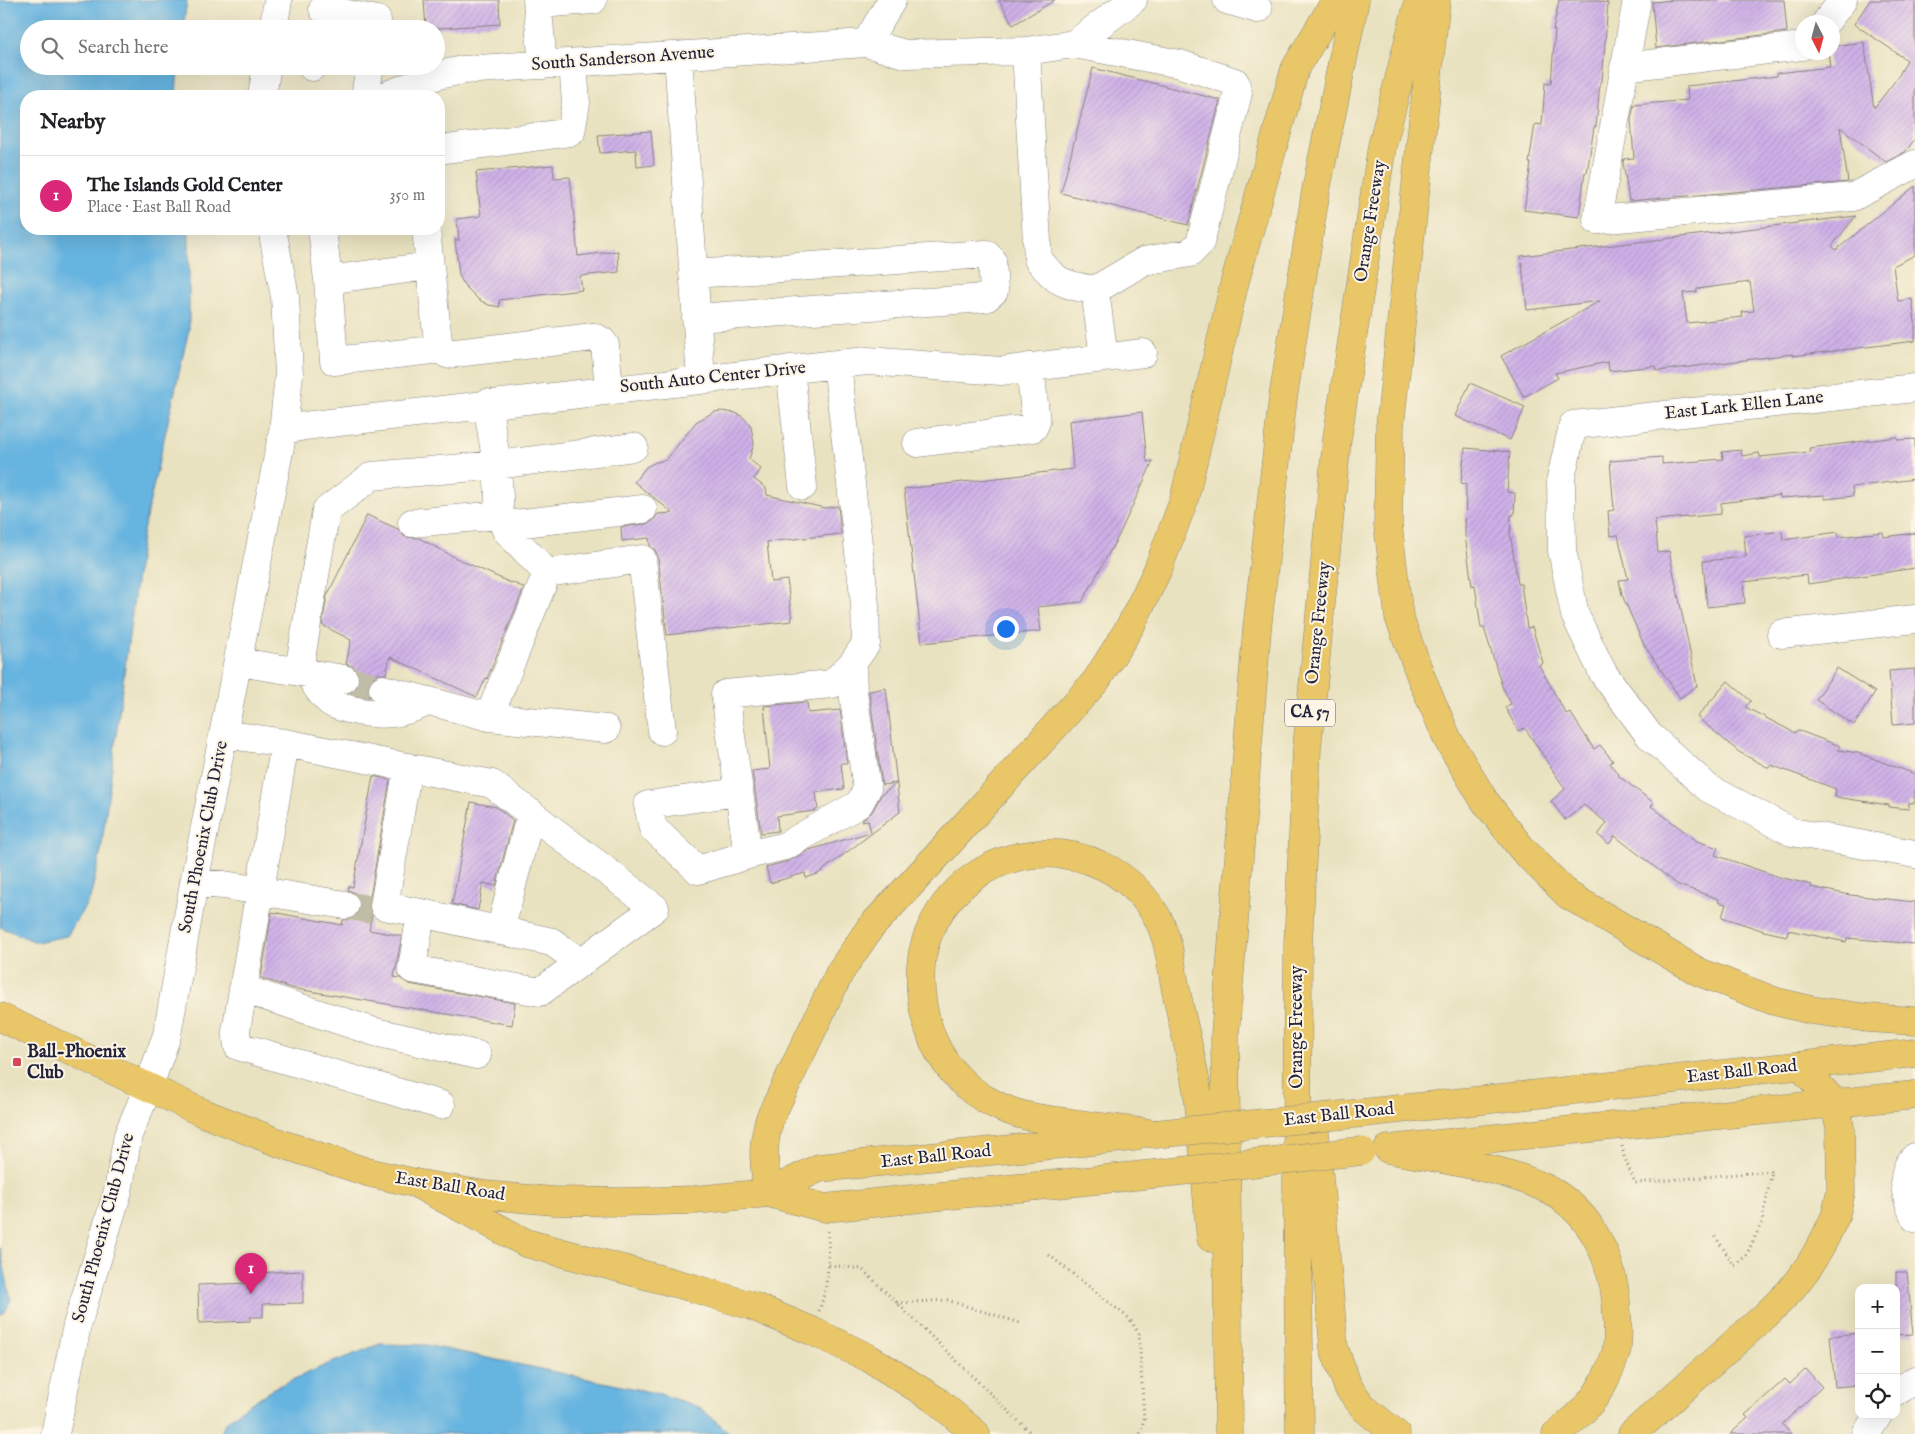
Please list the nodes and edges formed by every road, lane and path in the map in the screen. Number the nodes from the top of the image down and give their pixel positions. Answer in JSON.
{"nodes":[{"id":1,"x":278,"y":0,"type":"edge"},
{"id":2,"x":593,"y":0,"type":"edge"},
{"id":3,"x":892,"y":0,"type":"edge"},
{"id":4,"x":1133,"y":0,"type":"edge"},
{"id":5,"x":1227,"y":0,"type":"edge"},
{"id":6,"x":1336,"y":0,"type":"edge"},
{"id":7,"x":1355,"y":0,"type":"edge"},
{"id":8,"x":1419,"y":0,"type":"edge"},
{"id":9,"x":1436,"y":0,"type":"edge"},
{"id":10,"x":1637,"y":0,"type":"edge"},
{"id":11,"x":1842,"y":0,"type":"edge"},
{"id":12,"x":538,"y":2,"type":"edge"},
{"id":13,"x":1258,"y":10,"type":"dead end"},
{"id":14,"x":322,"y":13,"type":"edge"},
{"id":15,"x":1831,"y":15,"type":"edge"},
{"id":16,"x":378,"y":16,"type":"edge"},
{"id":17,"x":275,"y":20,"type":"edge"},
{"id":18,"x":866,"y":43,"type":"junction"},
{"id":19,"x":1074,"y":44,"type":"junction"},
{"id":20,"x":1795,"y":47,"type":"edge"},
{"id":21,"x":1026,"y":51,"type":"junction"},
{"id":22,"x":678,"y":56,"type":"junction"},
{"id":23,"x":573,"y":63,"type":"junction"},
{"id":24,"x":543,"y":65,"type":"junction"},
{"id":25,"x":1624,"y":67,"type":"junction"},
{"id":26,"x":445,"y":74,"type":"edge"},
{"id":27,"x":266,"y":75,"type":"edge"},
{"id":28,"x":368,"y":75,"type":"edge"},
{"id":29,"x":438,"y":75,"type":"edge"},
{"id":30,"x":263,"y":90,"type":"edge"},
{"id":31,"x":366,"y":90,"type":"edge"},
{"id":32,"x":400,"y":90,"type":"edge"},
{"id":33,"x":445,"y":149,"type":"edge"},
{"id":34,"x":1915,"y":164,"type":"edge"},
{"id":35,"x":273,"y":235,"type":"edge"},
{"id":36,"x":323,"y":235,"type":"edge"},
{"id":37,"x":427,"y":235,"type":"edge"},
{"id":38,"x":430,"y":266,"type":"junction"},
{"id":39,"x":693,"y":274,"type":"junction"},
{"id":40,"x":328,"y":280,"type":"junction"},
{"id":41,"x":1095,"y":290,"type":"junction"},
{"id":42,"x":696,"y":318,"type":"junction"},
{"id":43,"x":442,"y":349,"type":"junction"},
{"id":44,"x":1143,"y":352,"type":"dead end"},
{"id":45,"x":1104,"y":358,"type":"junction"},
{"id":46,"x":837,"y":364,"type":"junction"},
{"id":47,"x":1030,"y":367,"type":"junction"},
{"id":48,"x":790,"y":369,"type":"junction"},
{"id":49,"x":701,"y":379,"type":"junction"},
{"id":50,"x":1915,"y":388,"type":"edge"},
{"id":51,"x":610,"y":390,"type":"junction"},
{"id":52,"x":487,"y":403,"type":"junction"},
{"id":53,"x":283,"y":431,"type":"junction"},
{"id":54,"x":917,"y":442,"type":"dead end"},
{"id":55,"x":634,"y":447,"type":"dead end"},
{"id":56,"x":496,"y":465,"type":"junction"},
{"id":57,"x":803,"y":486,"type":"dead end"},
{"id":58,"x":643,"y":509,"type":"dead end"},
{"id":59,"x":503,"y":520,"type":"junction"},
{"id":60,"x":412,"y":523,"type":"dead end"},
{"id":61,"x":547,"y":572,"type":"junction"},
{"id":62,"x":1915,"y":619,"type":"edge"},
{"id":63,"x":1781,"y":634,"type":"dead end"},
{"id":64,"x":239,"y":662,"type":"junction"},
{"id":65,"x":852,"y":664,"type":"junction"},
{"id":66,"x":303,"y":671,"type":"junction"},
{"id":67,"x":344,"y":679,"type":"tunnel mouth"},
{"id":68,"x":383,"y":689,"type":"tunnel mouth"},
{"id":69,"x":430,"y":701,"type":"junction"},
{"id":70,"x":489,"y":717,"type":"junction"},
{"id":71,"x":606,"y":729,"type":"dead end"},
{"id":72,"x":662,"y":731,"type":"dead end"},
{"id":73,"x":224,"y":734,"type":"junction"},
{"id":74,"x":285,"y":743,"type":"junction"},
{"id":75,"x":408,"y":767,"type":"junction"},
{"id":76,"x":738,"y":792,"type":"junction"},
{"id":77,"x":531,"y":813,"type":"junction"},
{"id":78,"x":1915,"y":854,"type":"edge"},
{"id":79,"x":748,"y":855,"type":"junction"},
{"id":80,"x":194,"y":883,"type":"junction"},
{"id":81,"x":259,"y":891,"type":"junction"},
{"id":82,"x":345,"y":906,"type":"tunnel mouth"},
{"id":83,"x":421,"y":913,"type":"junction"},
{"id":84,"x":500,"y":930,"type":"junction"},
{"id":85,"x":1298,"y":946,"type":"junction"},
{"id":86,"x":580,"y":963,"type":"junction"},
{"id":87,"x":243,"y":990,"type":"junction"},
{"id":88,"x":0,"y":1017,"type":"edge"},
{"id":89,"x":1915,"y":1021,"type":"edge"},
{"id":90,"x":1915,"y":1053,"type":"edge"},
{"id":91,"x":477,"y":1055,"type":"dead end"},
{"id":92,"x":1800,"y":1066,"type":"junction"},
{"id":93,"x":148,"y":1088,"type":"junction"},
{"id":94,"x":1915,"y":1095,"type":"edge"},
{"id":95,"x":1834,"y":1102,"type":"junction"},
{"id":96,"x":441,"y":1105,"type":"dead end"},
{"id":97,"x":1617,"y":1124,"type":"junction"},
{"id":98,"x":1155,"y":1134,"type":"junction"},
{"id":99,"x":1388,"y":1149,"type":"junction"},
{"id":100,"x":1915,"y":1157,"type":"edge"},
{"id":101,"x":415,"y":1183,"type":"junction"},
{"id":102,"x":768,"y":1193,"type":"junction"},
{"id":103,"x":825,"y":1208,"type":"junction"},
{"id":104,"x":1915,"y":1218,"type":"edge"},
{"id":105,"x":1715,"y":1236,"type":"dead end"},
{"id":106,"x":1049,"y":1255,"type":"dead end"},
{"id":107,"x":829,"y":1265,"type":"junction"},
{"id":108,"x":897,"y":1303,"type":"junction"},
{"id":109,"x":1020,"y":1323,"type":"dead end"},
{"id":110,"x":812,"y":1331,"type":"junction"},
{"id":111,"x":1915,"y":1380,"type":"edge"},
{"id":112,"x":1900,"y":1389,"type":"edge"},
{"id":113,"x":1875,"y":1419,"type":"edge"},
{"id":114,"x":55,"y":1434,"type":"edge"},
{"id":115,"x":976,"y":1434,"type":"edge"},
{"id":116,"x":1032,"y":1434,"type":"edge"},
{"id":117,"x":1140,"y":1434,"type":"edge"},
{"id":118,"x":1228,"y":1434,"type":"edge"},
{"id":119,"x":1300,"y":1434,"type":"edge"},
{"id":120,"x":1396,"y":1434,"type":"edge"},
{"id":121,"x":1556,"y":1434,"type":"edge"},
{"id":122,"x":1632,"y":1434,"type":"edge"},
{"id":123,"x":1866,"y":1434,"type":"edge"}],
"edges":[{"from":1,"to":17,"type":"street"},
{"from":2,"to":12,"type":"street"},
{"from":3,"to":18,"type":"street"},
{"from":4,"to":19,"type":"street"},
{"from":5,"to":13,"type":"street"},
{"from":6,"to":102,"type":"main road"},
{"from":7,"to":118,"type":"main road"},
{"from":8,"to":85,"type":"main road","name":"Orange Freeway","number":"CA 57"},
{"from":9,"to":89,"type":"main road"},
{"from":10,"to":25,"type":"street"},
{"from":11,"to":15,"type":"street"},
{"from":12,"to":24,"type":"street"},
{"from":14,"to":16,"type":"street"},
{"from":18,"to":21,"type":"street","name":"South Sanderson Avenue"},
{"from":18,"to":22,"type":"street","name":"South Sanderson Avenue"},
{"from":19,"to":21,"type":"street","name":"South Sanderson Avenue"},
{"from":19,"to":41,"type":"street"},
{"from":20,"to":25,"type":"street"},
{"from":21,"to":41,"type":"street"},
{"from":22,"to":23,"type":"street","name":"South Sanderson Avenue"},
{"from":22,"to":39,"type":"street"},
{"from":23,"to":24,"type":"street","name":"South Sanderson Avenue"},
{"from":23,"to":33,"type":"street"},
{"from":24,"to":26,"type":"street","name":"South Sanderson Avenue"},
{"from":25,"to":34,"type":"street"},
{"from":27,"to":30,"type":"street"},
{"from":28,"to":31,"type":"street"},
{"from":29,"to":32,"type":"street","name":"South Sanderson Avenue"},
{"from":35,"to":53,"type":"street","name":"South Phoenix Club Drive"},
{"from":36,"to":40,"type":"street"},
{"from":37,"to":38,"type":"street"},
{"from":38,"to":40,"type":"street"},
{"from":38,"to":43,"type":"street"},
{"from":39,"to":42,"type":"street"},
{"from":39,"to":42,"type":"street"},
{"from":40,"to":43,"type":"street"},
{"from":41,"to":45,"type":"street"},
{"from":42,"to":49,"type":"street"},
{"from":43,"to":51,"type":"street"},
{"from":44,"to":45,"type":"street","name":"South Auto Center Drive"},
{"from":45,"to":47,"type":"street","name":"South Auto Center Drive"},
{"from":46,"to":47,"type":"street","name":"South Auto Center Drive"},
{"from":46,"to":48,"type":"street","name":"South Auto Center Drive"},
{"from":46,"to":65,"type":"street"},
{"from":47,"to":54,"type":"street"},
{"from":48,"to":49,"type":"street","name":"South Auto Center Drive"},
{"from":48,"to":57,"type":"street"},
{"from":49,"to":51,"type":"street","name":"South Auto Center Drive"},
{"from":50,"to":78,"type":"street","name":"East Lark Ellen Lane"},
{"from":51,"to":52,"type":"street","name":"South Auto Center Drive"},
{"from":52,"to":53,"type":"street","name":"South Auto Center Drive"},
{"from":52,"to":56,"type":"street"},
{"from":53,"to":64,"type":"street","name":"South Phoenix Club Drive"},
{"from":55,"to":56,"type":"street"},
{"from":56,"to":59,"type":"street"},
{"from":56,"to":66,"type":"street"},
{"from":58,"to":59,"type":"street"},
{"from":59,"to":60,"type":"street"},
{"from":59,"to":61,"type":"street"},
{"from":61,"to":70,"type":"street"},
{"from":61,"to":72,"type":"street"},
{"from":62,"to":63,"type":"street"},
{"from":64,"to":66,"type":"street"},
{"from":64,"to":73,"type":"street","name":"South Phoenix Club Drive"},
{"from":65,"to":76,"type":"street"},
{"from":65,"to":79,"type":"street"},
{"from":66,"to":67,"type":"street"},
{"from":66,"to":69,"type":"street"},
{"from":68,"to":69,"type":"street"},
{"from":69,"to":70,"type":"street"},
{"from":70,"to":71,"type":"street"},
{"from":73,"to":74,"type":"street"},
{"from":73,"to":80,"type":"street","name":"South Phoenix Club Drive"},
{"from":74,"to":75,"type":"street"},
{"from":74,"to":81,"type":"street"},
{"from":75,"to":77,"type":"street"},
{"from":75,"to":83,"type":"street"},
{"from":76,"to":79,"type":"street"},
{"from":76,"to":79,"type":"street"},
{"from":77,"to":84,"type":"street"},
{"from":77,"to":86,"type":"street"},
{"from":80,"to":81,"type":"street"},
{"from":80,"to":93,"type":"street","name":"South Phoenix Club Drive"},
{"from":81,"to":82,"type":"street"},
{"from":81,"to":87,"type":"street"},
{"from":83,"to":84,"type":"street"},
{"from":83,"to":86,"type":"street"},
{"from":84,"to":86,"type":"street"},
{"from":85,"to":119,"type":"main road","name":"Orange Freeway","number":"CA 57"},
{"from":85,"to":120,"type":"main road"},
{"from":87,"to":91,"type":"street"},
{"from":87,"to":96,"type":"street"},
{"from":88,"to":93,"type":"main road","name":"East Ball Road"},
{"from":90,"to":92,"type":"main road","name":"East Ball Road"},
{"from":92,"to":95,"type":"main road"},
{"from":92,"to":98,"type":"main road","name":"East Ball Road","bridge":true},
{"from":93,"to":101,"type":"main road","name":"East Ball Road"},
{"from":93,"to":114,"type":"street","name":"South Phoenix Club Drive"},
{"from":94,"to":95,"type":"main road","name":"East Ball Road"},
{"from":95,"to":97,"type":"main road","name":"East Ball Road"},
{"from":95,"to":122,"type":"main road"},
{"from":97,"to":99,"type":"main road","name":"East Ball Road"},
{"from":97,"to":105,"type":"path"},
{"from":98,"to":102,"type":"main road","name":"East Ball Road"},
{"from":98,"to":118,"type":"main road"},
{"from":99,"to":103,"type":"main road","name":"East Ball Road","bridge":true},
{"from":99,"to":121,"type":"main road"},
{"from":100,"to":104,"type":"street"},
{"from":101,"to":102,"type":"main road","name":"East Ball Road"},
{"from":101,"to":110,"type":"main road"},
{"from":102,"to":103,"type":"main road","name":"East Ball Road"},
{"from":103,"to":107,"type":"path"},
{"from":106,"to":117,"type":"path"},
{"from":107,"to":108,"type":"path"},
{"from":107,"to":110,"type":"path"},
{"from":108,"to":109,"type":"path"},
{"from":108,"to":116,"type":"path"},
{"from":110,"to":115,"type":"main road"},
{"from":111,"to":112,"type":"street"},
{"from":113,"to":123,"type":"street"}]}
